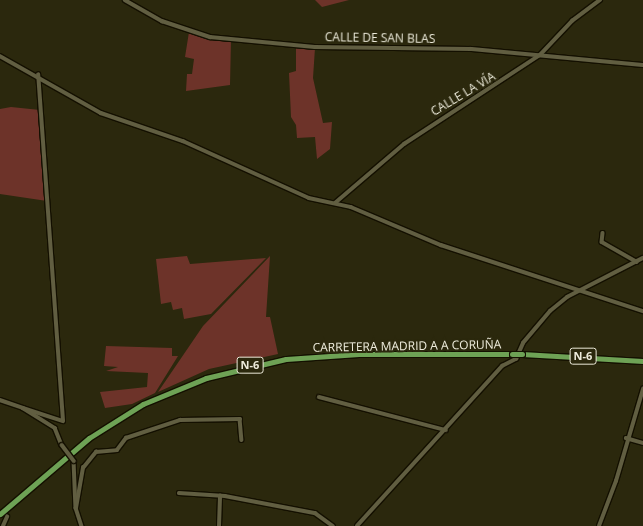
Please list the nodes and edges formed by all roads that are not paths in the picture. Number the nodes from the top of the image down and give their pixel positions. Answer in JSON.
{"nodes":[{"id":1,"x":125,"y":0,"type":"edge"},
{"id":2,"x":600,"y":0,"type":"edge"},
{"id":3,"x":540,"y":55,"type":"junction"},
{"id":4,"x":0,"y":56,"type":"edge"},
{"id":5,"x":643,"y":65,"type":"edge"},
{"id":6,"x":38,"y":75,"type":"junction"},
{"id":7,"x":335,"y":203,"type":"junction"},
{"id":8,"x":604,"y":233,"type":"dead end"},
{"id":9,"x":643,"y":258,"type":"edge"},
{"id":10,"x":637,"y":262,"type":"junction"},
{"id":11,"x":580,"y":290,"type":"junction"},
{"id":12,"x":643,"y":311,"type":"edge"},
{"id":13,"x":520,"y":355,"type":"junction"},
{"id":14,"x":643,"y":361,"type":"edge"},
{"id":15,"x":643,"y":389,"type":"edge"},
{"id":16,"x":319,"y":397,"type":"dead end"},
{"id":17,"x":0,"y":400,"type":"edge"},
{"id":18,"x":23,"y":408,"type":"junction"},
{"id":19,"x":446,"y":430,"type":"junction"},
{"id":20,"x":626,"y":438,"type":"junction"},
{"id":21,"x":242,"y":440,"type":"dead end"},
{"id":22,"x":643,"y":443,"type":"edge"},
{"id":23,"x":23,"y":492,"type":"junction"},
{"id":24,"x":179,"y":493,"type":"dead end"},
{"id":25,"x":220,"y":496,"type":"junction"},
{"id":26,"x":0,"y":508,"type":"edge"},
{"id":27,"x":76,"y":508,"type":"junction"},
{"id":28,"x":0,"y":514,"type":"edge"},
{"id":29,"x":7,"y":517,"type":"dead end"},
{"id":30,"x":3,"y":526,"type":"edge"},
{"id":31,"x":82,"y":526,"type":"edge"},
{"id":32,"x":219,"y":526,"type":"edge"},
{"id":33,"x":333,"y":526,"type":"edge"},
{"id":34,"x":357,"y":526,"type":"edge"},
{"id":35,"x":599,"y":526,"type":"edge"}],
"edges":[{"from":1,"to":3,"type":"street","name":"CALLE DE SAN BLAS"},
{"from":2,"to":3,"type":"street","name":"CALLE LA VÍA"},
{"from":3,"to":5,"type":"street","name":"CALLE DE SAN BLAS"},
{"from":3,"to":7,"type":"street","name":"CALLE LA VÍA"},
{"from":4,"to":6,"type":"street"},
{"from":6,"to":7,"type":"street"},
{"from":6,"to":18,"type":"street"},
{"from":7,"to":11,"type":"street"},
{"from":8,"to":10,"type":"street"},
{"from":9,"to":10,"type":"street"},
{"from":10,"to":11,"type":"street"},
{"from":11,"to":12,"type":"street"},
{"from":11,"to":13,"type":"street"},
{"from":13,"to":14,"type":"highway","name":"CARRETERA MADRID A A CORUÑA","number":"N-6"},
{"from":13,"to":19,"type":"street"},
{"from":13,"to":23,"type":"highway","name":"CARRETERA MADRID A A CORUÑA","number":"N-6","bridge":true},
{"from":15,"to":20,"type":"street"},
{"from":16,"to":19,"type":"street"},
{"from":17,"to":18,"type":"street"},
{"from":18,"to":27,"type":"street","bridge":true},
{"from":19,"to":34,"type":"street"},
{"from":20,"to":22,"type":"street"},
{"from":20,"to":35,"type":"street"},
{"from":21,"to":27,"type":"street"},
{"from":23,"to":26,"type":"highway","number":"N-6"},
{"from":23,"to":28,"type":"highway","name":"CARRETERA MADRID A A CORUÑA","number":"N-6"},
{"from":24,"to":25,"type":"street"},
{"from":25,"to":32,"type":"street"},
{"from":25,"to":33,"type":"street"},
{"from":27,"to":31,"type":"street"},
{"from":29,"to":30,"type":"street"}]}
